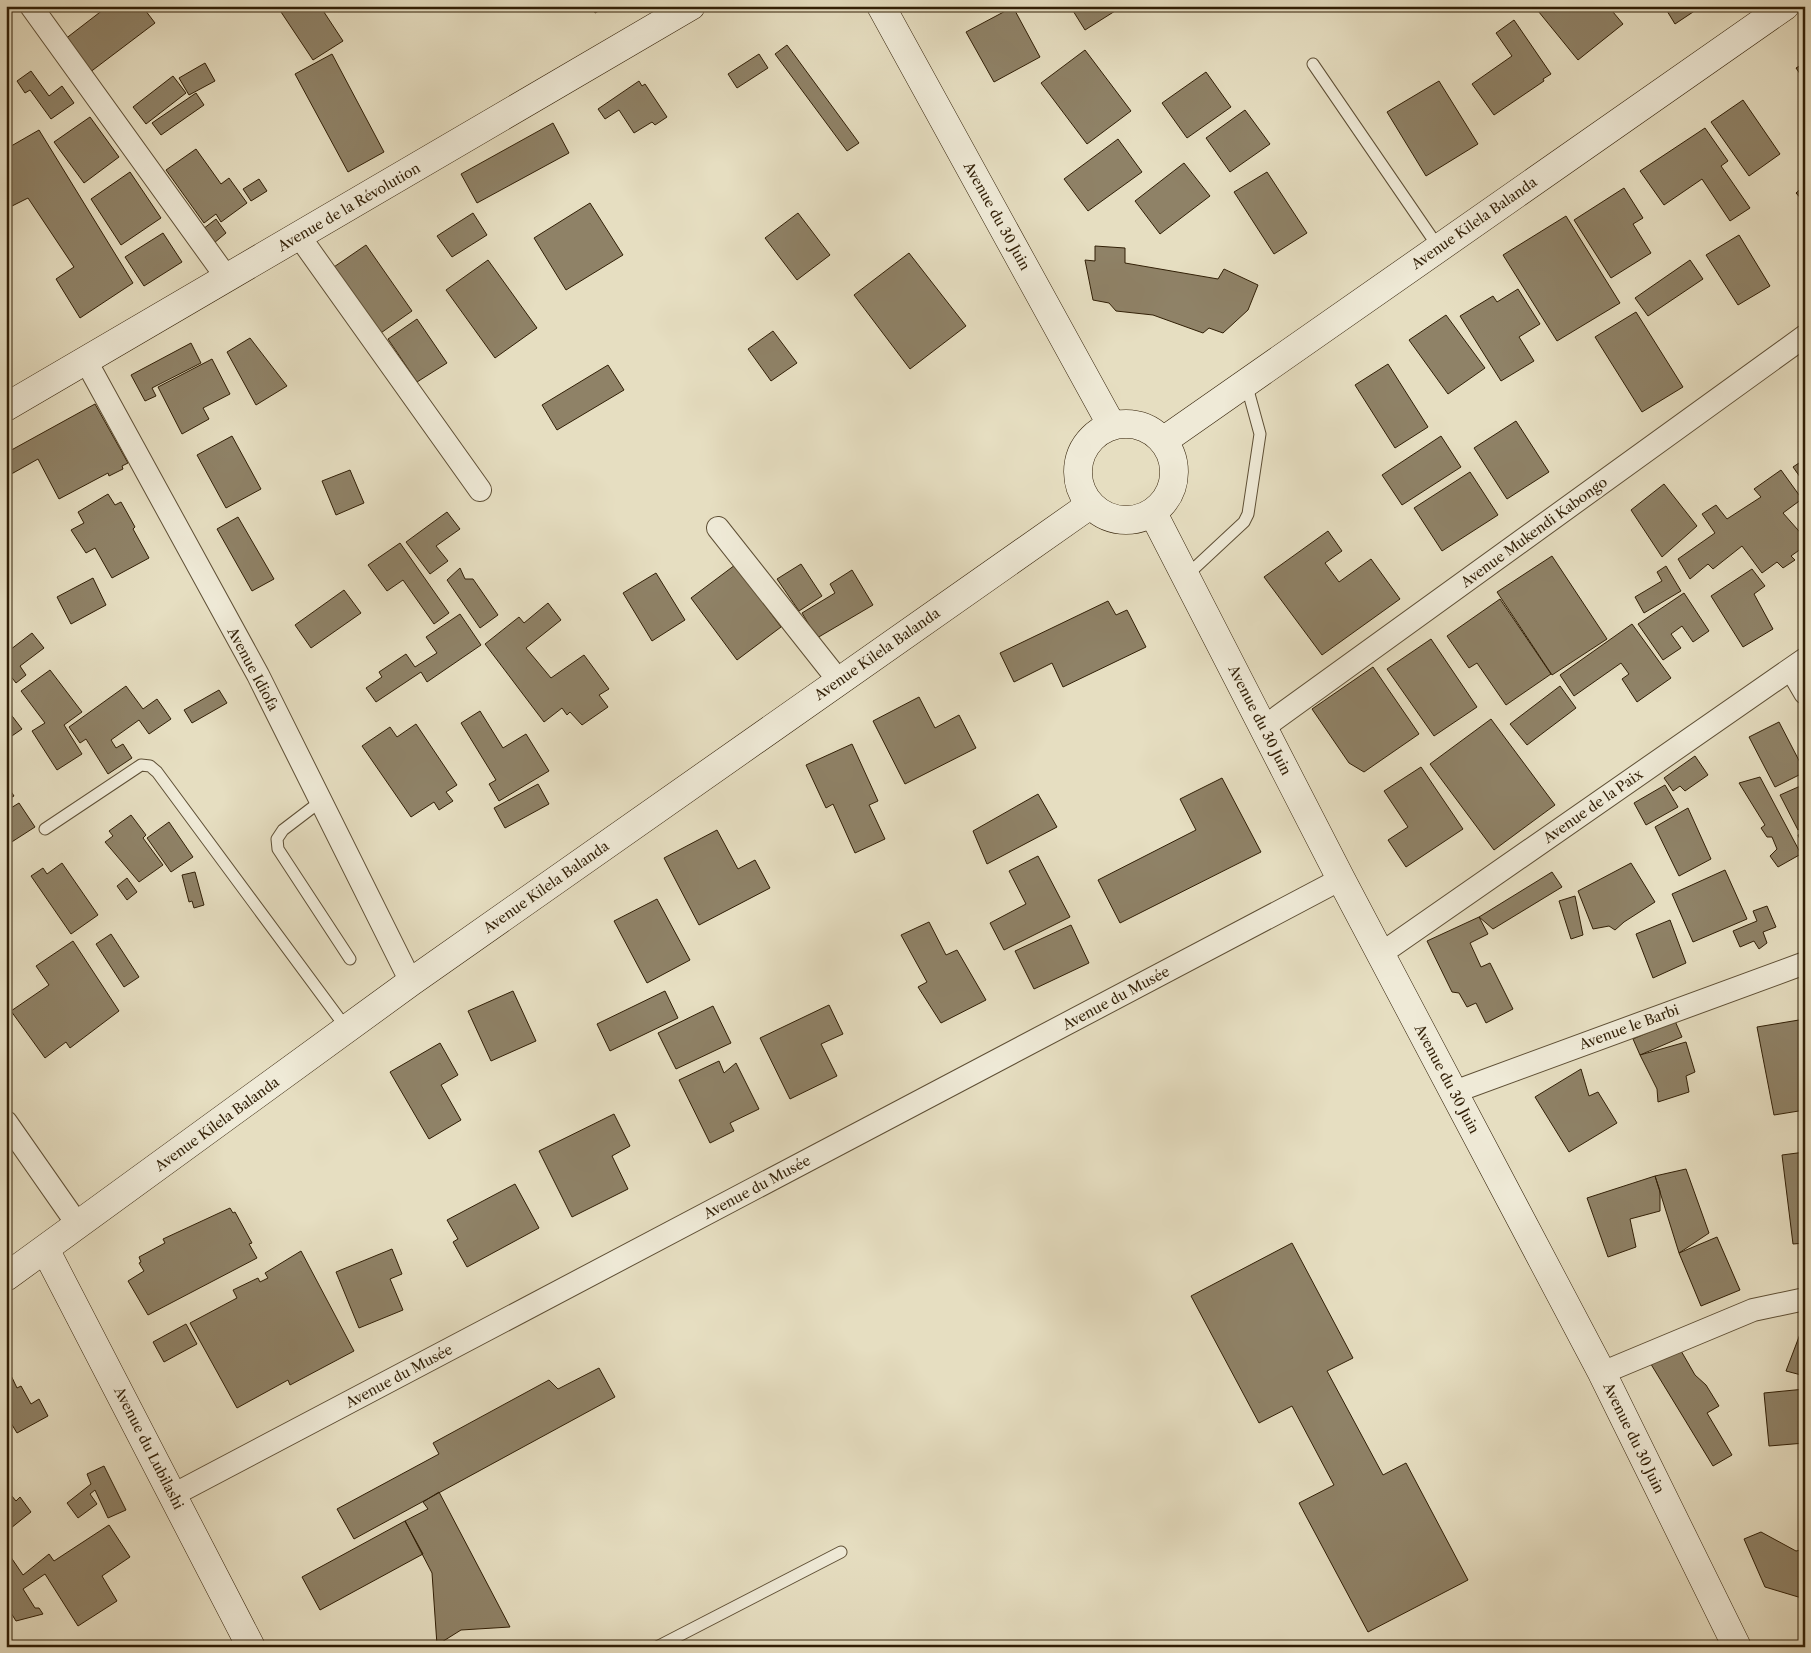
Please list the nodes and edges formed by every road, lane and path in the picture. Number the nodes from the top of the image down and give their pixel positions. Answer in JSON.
{"nodes":[{"id":1,"x":30,"y":6,"type":"edge"},
{"id":2,"x":691,"y":6,"type":"edge"},
{"id":3,"x":881,"y":6,"type":"edge"},
{"id":4,"x":1785,"y":6,"type":"edge"},
{"id":5,"x":1313,"y":64,"type":"dead end"},
{"id":6,"x":299,"y":236,"type":"junction"},
{"id":7,"x":1439,"y":248,"type":"junction"},
{"id":8,"x":228,"y":278,"type":"junction"},
{"id":9,"x":1805,"y":336,"type":"edge"},
{"id":10,"x":86,"y":361,"type":"junction"},
{"id":11,"x":1246,"y":383,"type":"junction"},
{"id":12,"x":6,"y":407,"type":"edge"},
{"id":13,"x":1112,"y":426,"type":"junction"},
{"id":14,"x":1163,"y":441,"type":"junction"},
{"id":15,"x":480,"y":490,"type":"dead end"},
{"id":16,"x":1090,"y":505,"type":"junction"},
{"id":17,"x":1153,"y":513,"type":"junction"},
{"id":18,"x":718,"y":528,"type":"dead end"},
{"id":19,"x":1186,"y":576,"type":"junction"},
{"id":20,"x":1798,"y":664,"type":"edge"},
{"id":21,"x":839,"y":681,"type":"junction"},
{"id":22,"x":1805,"y":693,"type":"edge"},
{"id":23,"x":1264,"y":727,"type":"junction"},
{"id":24,"x":321,"y":800,"type":"junction"},
{"id":25,"x":44,"y":829,"type":"dead end"},
{"id":26,"x":1341,"y":879,"type":"junction"},
{"id":27,"x":1382,"y":954,"type":"junction"},
{"id":28,"x":350,"y":959,"type":"dead end"},
{"id":29,"x":1805,"y":963,"type":"edge"},
{"id":30,"x":411,"y":982,"type":"junction"},
{"id":31,"x":347,"y":1029,"type":"junction"},
{"id":32,"x":1454,"y":1092,"type":"junction"},
{"id":33,"x":6,"y":1122,"type":"edge"},
{"id":34,"x":78,"y":1225,"type":"junction"},
{"id":35,"x":45,"y":1249,"type":"junction"},
{"id":36,"x":6,"y":1277,"type":"edge"},
{"id":37,"x":1805,"y":1299,"type":"edge"},
{"id":38,"x":1602,"y":1373,"type":"junction"},
{"id":39,"x":173,"y":1495,"type":"junction"},
{"id":40,"x":841,"y":1552,"type":"dead end"},
{"id":41,"x":250,"y":1646,"type":"edge"},
{"id":42,"x":657,"y":1647,"type":"edge"},
{"id":43,"x":1737,"y":1647,"type":"edge"}],
"edges":[{"from":1,"to":8,"type":"street"},
{"from":2,"to":6,"type":"street","name":"Avenue de la Révolution"},
{"from":3,"to":13,"type":"street","name":"Avenue du 30 Juin"},
{"from":4,"to":7,"type":"street","name":"Avenue Kilela Balanda"},
{"from":5,"to":7,"type":"lane"},
{"from":6,"to":8,"type":"street","name":"Avenue de la Révolution"},
{"from":6,"to":15,"type":"street"},
{"from":7,"to":11,"type":"street","name":"Avenue Kilela Balanda"},
{"from":8,"to":10,"type":"street","name":"Avenue de la Révolution"},
{"from":9,"to":23,"type":"street","name":"Avenue Mukendi Kabongo"},
{"from":10,"to":12,"type":"street","name":"Avenue de la Révolution"},
{"from":10,"to":24,"type":"street","name":"Avenue Idiofa"},
{"from":11,"to":14,"type":"street","name":"Avenue Kilela Balanda"},
{"from":11,"to":19,"type":"lane"},
{"from":13,"to":14,"type":"street"},
{"from":13,"to":16,"type":"street"},
{"from":14,"to":17,"type":"street"},
{"from":16,"to":17,"type":"street"},
{"from":16,"to":21,"type":"street","name":"Avenue Kilela Balanda"},
{"from":17,"to":19,"type":"street","name":"Avenue du 30 Juin"},
{"from":18,"to":21,"type":"street"},
{"from":19,"to":23,"type":"street","name":"Avenue du 30 Juin"},
{"from":20,"to":22,"type":"street"},
{"from":20,"to":27,"type":"street","name":"Avenue de la Paix"},
{"from":21,"to":30,"type":"street","name":"Avenue Kilela Balanda"},
{"from":23,"to":26,"type":"street","name":"Avenue du 30 Juin"},
{"from":24,"to":28,"type":"lane"},
{"from":24,"to":30,"type":"street","name":"Avenue Idiofa"},
{"from":25,"to":31,"type":"lane"},
{"from":26,"to":27,"type":"street","name":"Avenue du 30 Juin"},
{"from":26,"to":39,"type":"street","name":"Avenue du Musée"},
{"from":27,"to":32,"type":"street","name":"Avenue du 30 Juin"},
{"from":29,"to":32,"type":"street","name":"Avenue le Barbi"},
{"from":30,"to":31,"type":"street","name":"Avenue Kilela Balanda"},
{"from":31,"to":34,"type":"street","name":"Avenue Kilela Balanda"},
{"from":32,"to":38,"type":"street","name":"Avenue du 30 Juin"},
{"from":33,"to":34,"type":"street"},
{"from":34,"to":35,"type":"street","name":"Avenue Kilela Balanda"},
{"from":35,"to":36,"type":"street","name":"Avenue Kilela Balanda"},
{"from":35,"to":39,"type":"street","name":"Avenue du Lubilashi"},
{"from":37,"to":38,"type":"street"},
{"from":38,"to":43,"type":"street","name":"Avenue du 30 Juin"},
{"from":39,"to":41,"type":"street","name":"Avenue du Lubilashi"},
{"from":40,"to":42,"type":"lane"}]}
